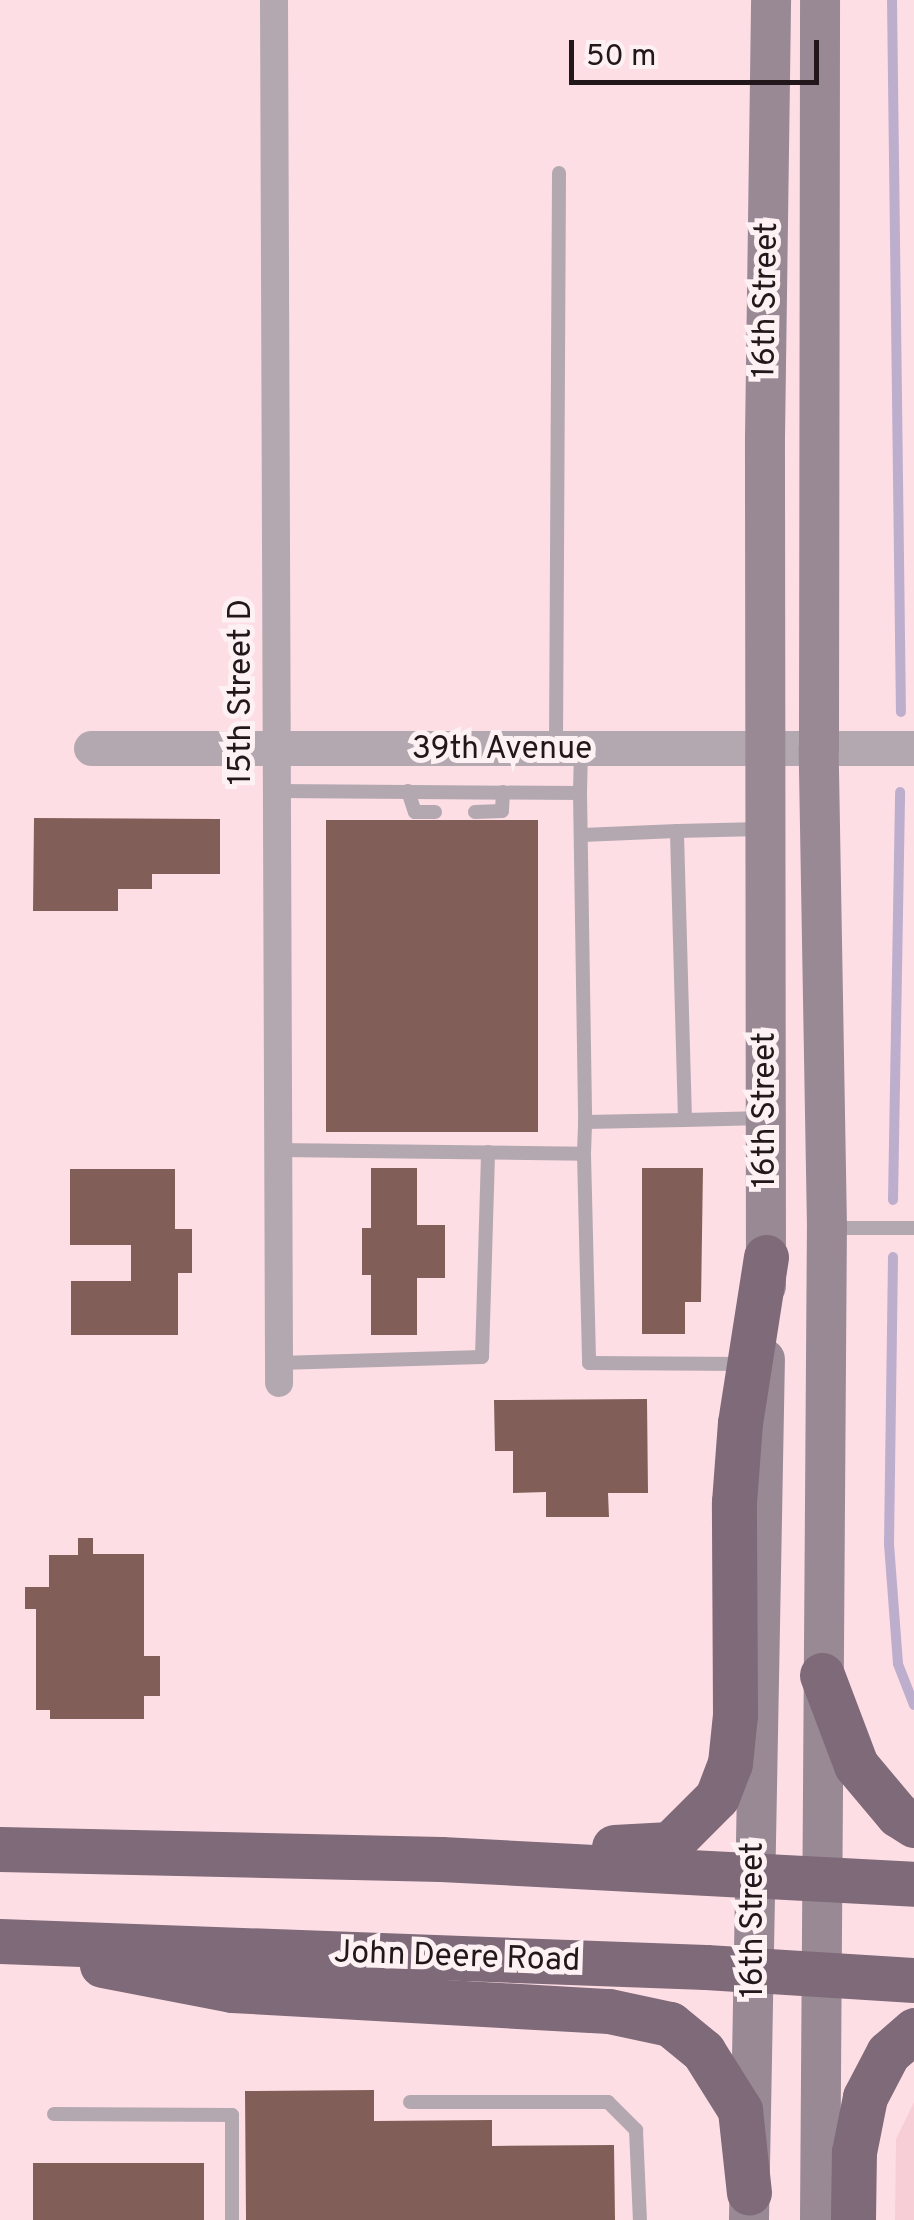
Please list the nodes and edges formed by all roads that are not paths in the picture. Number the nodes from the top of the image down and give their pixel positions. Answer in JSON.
{"nodes":[{"id":1,"x":274,"y":0,"type":"edge"},
{"id":2,"x":771,"y":0,"type":"edge"},
{"id":3,"x":820,"y":0,"type":"edge"},
{"id":4,"x":558,"y":173,"type":"dead end"},
{"id":5,"x":90,"y":748,"type":"dead end"},
{"id":6,"x":277,"y":748,"type":"junction"},
{"id":7,"x":820,"y":748,"type":"junction"},
{"id":8,"x":914,"y":748,"type":"edge"},
{"id":9,"x":766,"y":749,"type":"junction"},
{"id":10,"x":568,"y":750,"type":"junction"},
{"id":11,"x":277,"y":791,"type":"junction"},
{"id":12,"x":408,"y":791,"type":"junction"},
{"id":13,"x":503,"y":792,"type":"junction"},
{"id":14,"x":580,"y":793,"type":"junction"},
{"id":15,"x":435,"y":812,"type":"dead end"},
{"id":16,"x":475,"y":812,"type":"dead end"},
{"id":17,"x":766,"y":829,"type":"junction"},
{"id":18,"x":677,"y":831,"type":"junction"},
{"id":19,"x":582,"y":835,"type":"junction"},
{"id":20,"x":766,"y":1118,"type":"junction"},
{"id":21,"x":685,"y":1120,"type":"junction"},
{"id":22,"x":584,"y":1122,"type":"junction"},
{"id":23,"x":278,"y":1150,"type":"junction"},
{"id":24,"x":488,"y":1152,"type":"junction"},
{"id":25,"x":584,"y":1154,"type":"junction"},
{"id":26,"x":827,"y":1228,"type":"junction"},
{"id":27,"x":914,"y":1228,"type":"edge"},
{"id":28,"x":766,"y":1256,"type":"junction"},
{"id":29,"x":750,"y":1364,"type":"junction"},
{"id":30,"x":279,"y":1373,"type":"joint"},
{"id":31,"x":822,"y":1675,"type":"junction"},
{"id":32,"x":914,"y":1825,"type":"edge"},
{"id":33,"x":0,"y":1849,"type":"edge"},
{"id":34,"x":441,"y":1859,"type":"junction"},
{"id":35,"x":753,"y":1877,"type":"junction"},
{"id":36,"x":822,"y":1880,"type":"junction"},
{"id":37,"x":914,"y":1884,"type":"edge"},
{"id":38,"x":9,"y":1942,"type":"edge"},
{"id":39,"x":754,"y":1970,"type":"junction"},
{"id":40,"x":824,"y":1973,"type":"junction"},
{"id":41,"x":914,"y":1980,"type":"edge"},
{"id":42,"x":914,"y":2030,"type":"edge"},
{"id":43,"x":410,"y":2102,"type":"dead end"},
{"id":44,"x":54,"y":2114,"type":"dead end"},
{"id":45,"x":749,"y":2206,"type":"edge"},
{"id":46,"x":232,"y":2220,"type":"edge"},
{"id":47,"x":640,"y":2220,"type":"edge"},
{"id":48,"x":820,"y":2220,"type":"edge"},
{"id":49,"x":853,"y":2220,"type":"edge"}],
"edges":[{"from":1,"to":6,"type":"street","name":"15th Street D"},
{"from":2,"to":9,"type":"main road","name":"16th Street"},
{"from":3,"to":7,"type":"main road","name":"16th Street"},
{"from":4,"to":10,"type":"lane"},
{"from":5,"to":6,"type":"street","name":"39th Avenue"},
{"from":6,"to":10,"type":"street","name":"39th Avenue"},
{"from":6,"to":11,"type":"street","name":"15th Street D"},
{"from":7,"to":8,"type":"street","name":"39th Avenue"},
{"from":7,"to":9,"type":"street","name":"39th Avenue"},
{"from":7,"to":26,"type":"main road","name":"16th Street"},
{"from":9,"to":10,"type":"street","name":"39th Avenue"},
{"from":9,"to":17,"type":"main road","name":"16th Street"},
{"from":10,"to":14,"type":"lane"},
{"from":11,"to":12,"type":"lane"},
{"from":11,"to":23,"type":"street","name":"15th Street D"},
{"from":12,"to":13,"type":"lane"},
{"from":12,"to":15,"type":"lane"},
{"from":13,"to":14,"type":"lane"},
{"from":13,"to":16,"type":"lane"},
{"from":14,"to":19,"type":"lane"},
{"from":17,"to":18,"type":"lane"},
{"from":17,"to":20,"type":"main road","name":"16th Street"},
{"from":18,"to":19,"type":"lane"},
{"from":18,"to":21,"type":"lane"},
{"from":19,"to":22,"type":"lane"},
{"from":20,"to":21,"type":"lane"},
{"from":20,"to":28,"type":"main road","name":"16th Street"},
{"from":21,"to":22,"type":"lane"},
{"from":22,"to":25,"type":"lane"},
{"from":23,"to":24,"type":"lane"},
{"from":23,"to":30,"type":"street","name":"15th Street D"},
{"from":24,"to":25,"type":"lane"},
{"from":24,"to":30,"type":"lane"},
{"from":25,"to":29,"type":"lane"},
{"from":26,"to":27,"type":"lane"},
{"from":26,"to":31,"type":"main road","name":"16th Street"},
{"from":28,"to":29,"type":"highway"},
{"from":28,"to":35,"type":"main road","name":"16th Street"},
{"from":29,"to":34,"type":"highway"},
{"from":31,"to":32,"type":"highway"},
{"from":31,"to":36,"type":"main road","name":"16th Street"},
{"from":33,"to":34,"type":"highway"},
{"from":34,"to":35,"type":"highway"},
{"from":35,"to":36,"type":"highway"},
{"from":35,"to":39,"type":"main road","name":"16th Street"},
{"from":36,"to":37,"type":"highway"},
{"from":36,"to":40,"type":"main road","name":"16th Street"},
{"from":38,"to":39,"type":"highway","name":"John Deere Road"},
{"from":38,"to":45,"type":"highway"},
{"from":39,"to":40,"type":"highway","name":"John Deere Road"},
{"from":39,"to":45,"type":"main road","name":"16th Street"},
{"from":40,"to":41,"type":"highway","name":"John Deere Road"},
{"from":40,"to":48,"type":"main road","name":"16th Street"},
{"from":42,"to":49,"type":"highway"},
{"from":43,"to":47,"type":"lane"},
{"from":44,"to":46,"type":"lane"}]}
